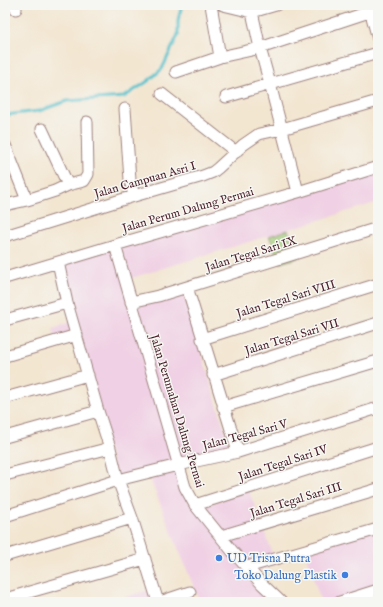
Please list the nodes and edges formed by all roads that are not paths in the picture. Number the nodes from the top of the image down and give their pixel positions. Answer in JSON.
{"nodes":[{"id":1,"x":211,"y":5,"type":"edge"},
{"id":2,"x":223,"y":5,"type":"edge"},
{"id":3,"x":276,"y":5,"type":"edge"},
{"id":4,"x":372,"y":9,"type":"edge"},
{"id":5,"x":252,"y":12,"type":"junction"},
{"id":6,"x":378,"y":39,"type":"edge"},
{"id":7,"x":260,"y":48,"type":"junction"},
{"id":8,"x":378,"y":53,"type":"edge"},
{"id":9,"x":220,"y":57,"type":"junction"},
{"id":10,"x":176,"y":72,"type":"dead end"},
{"id":11,"x":270,"y":84,"type":"junction"},
{"id":12,"x":162,"y":94,"type":"dead end"},
{"id":13,"x":226,"y":97,"type":"dead end"},
{"id":14,"x":378,"y":101,"type":"edge"},
{"id":15,"x":125,"y":109,"type":"dead end"},
{"id":16,"x":87,"y":122,"type":"dead end"},
{"id":17,"x":42,"y":129,"type":"dead end"},
{"id":18,"x":282,"y":129,"type":"junction"},
{"id":19,"x":5,"y":145,"type":"edge"},
{"id":20,"x":236,"y":152,"type":"junction"},
{"id":21,"x":378,"y":167,"type":"edge"},
{"id":22,"x":68,"y":185,"type":"junction"},
{"id":23,"x":298,"y":192,"type":"junction"},
{"id":24,"x":134,"y":196,"type":"junction"},
{"id":25,"x":27,"y":200,"type":"junction"},
{"id":26,"x":5,"y":205,"type":"edge"},
{"id":27,"x":378,"y":228,"type":"edge"},
{"id":28,"x":5,"y":236,"type":"edge"},
{"id":29,"x":115,"y":245,"type":"junction"},
{"id":30,"x":58,"y":262,"type":"junction"},
{"id":31,"x":5,"y":278,"type":"edge"},
{"id":32,"x":378,"y":284,"type":"edge"},
{"id":33,"x":187,"y":287,"type":"junction"},
{"id":34,"x":131,"y":302,"type":"junction"},
{"id":35,"x":67,"y":303,"type":"junction"},
{"id":36,"x":5,"y":320,"type":"edge"},
{"id":37,"x":378,"y":324,"type":"edge"},
{"id":38,"x":77,"y":335,"type":"junction"},
{"id":39,"x":202,"y":338,"type":"junction"},
{"id":40,"x":5,"y":356,"type":"edge"},
{"id":41,"x":378,"y":361,"type":"edge"},
{"id":42,"x":88,"y":375,"type":"junction"},
{"id":43,"x":213,"y":375,"type":"junction"},
{"id":44,"x":5,"y":398,"type":"edge"},
{"id":45,"x":223,"y":407,"type":"junction"},
{"id":46,"x":378,"y":408,"type":"edge"},
{"id":47,"x":98,"y":412,"type":"junction"},
{"id":48,"x":5,"y":437,"type":"edge"},
{"id":49,"x":378,"y":447,"type":"edge"},
{"id":50,"x":110,"y":448,"type":"junction"},
{"id":51,"x":238,"y":452,"type":"junction"},
{"id":52,"x":178,"y":465,"type":"junction"},
{"id":53,"x":5,"y":475,"type":"edge"},
{"id":54,"x":118,"y":480,"type":"junction"},
{"id":55,"x":378,"y":489,"type":"edge"},
{"id":56,"x":195,"y":504,"type":"junction"},
{"id":57,"x":5,"y":516,"type":"edge"},
{"id":58,"x":132,"y":518,"type":"junction"},
{"id":59,"x":378,"y":528,"type":"edge"},
{"id":60,"x":221,"y":536,"type":"junction"},
{"id":61,"x":5,"y":556,"type":"edge"},
{"id":62,"x":145,"y":559,"type":"junction"},
{"id":63,"x":247,"y":567,"type":"junction"},
{"id":64,"x":378,"y":590,"type":"edge"},
{"id":65,"x":190,"y":592,"type":"dead end"},
{"id":66,"x":5,"y":599,"type":"edge"},
{"id":67,"x":159,"y":602,"type":"edge"},
{"id":68,"x":281,"y":602,"type":"edge"},
{"id":69,"x":340,"y":602,"type":"edge"}],
"edges":[{"from":1,"to":9,"type":"street"},
{"from":2,"to":5,"type":"street"},
{"from":3,"to":5,"type":"street"},
{"from":4,"to":6,"type":"street"},
{"from":4,"to":7,"type":"street"},
{"from":5,"to":7,"type":"street"},
{"from":7,"to":9,"type":"street"},
{"from":7,"to":11,"type":"street"},
{"from":8,"to":11,"type":"street"},
{"from":9,"to":10,"type":"street"},
{"from":11,"to":13,"type":"street"},
{"from":11,"to":18,"type":"street"},
{"from":12,"to":20,"type":"street"},
{"from":14,"to":18,"type":"street","name":"Jalan Campuan Asri I"},
{"from":15,"to":24,"type":"street"},
{"from":16,"to":22,"type":"street"},
{"from":17,"to":22,"type":"street"},
{"from":18,"to":20,"type":"street","name":"Jalan Campuan Asri I"},
{"from":18,"to":23,"type":"street"},
{"from":19,"to":25,"type":"street"},
{"from":20,"to":24,"type":"street","name":"Jalan Campuan Asri I"},
{"from":21,"to":23,"type":"street","name":"Jalan Perum Dalung Permai"},
{"from":22,"to":25,"type":"street"},
{"from":23,"to":29,"type":"street","name":"Jalan Perum Dalung Permai"},
{"from":24,"to":28,"type":"street","name":"Jalan Campuan Asri I"},
{"from":25,"to":26,"type":"street"},
{"from":27,"to":33,"type":"street","name":"Jalan Tegal Sari IX"},
{"from":29,"to":30,"type":"street","name":"Jalan Perum Dalung Permai"},
{"from":29,"to":34,"type":"street","name":"Jalan Perumahan Dalung Permai"},
{"from":30,"to":31,"type":"street","name":"Jalan Perum Dalung Permai"},
{"from":30,"to":35,"type":"street"},
{"from":32,"to":39,"type":"street","name":"Jalan Tegal Sari VIII"},
{"from":33,"to":34,"type":"street","name":"Jalan Tegal Sari IX"},
{"from":33,"to":39,"type":"street"},
{"from":34,"to":52,"type":"street","name":"Jalan Perumahan Dalung Permai"},
{"from":35,"to":36,"type":"street"},
{"from":35,"to":38,"type":"street"},
{"from":37,"to":43,"type":"street","name":"Jalan Tegal Sari VII"},
{"from":38,"to":40,"type":"street"},
{"from":38,"to":42,"type":"street"},
{"from":39,"to":43,"type":"street"},
{"from":41,"to":45,"type":"street"},
{"from":42,"to":44,"type":"street"},
{"from":42,"to":47,"type":"street"},
{"from":43,"to":45,"type":"street"},
{"from":45,"to":51,"type":"street"},
{"from":46,"to":51,"type":"street","name":"Jalan Tegal Sari V"},
{"from":47,"to":48,"type":"street"},
{"from":47,"to":50,"type":"street"},
{"from":49,"to":56,"type":"street","name":"Jalan Tegal Sari IV"},
{"from":50,"to":53,"type":"street"},
{"from":50,"to":54,"type":"street"},
{"from":51,"to":52,"type":"street","name":"Jalan Tegal Sari V"},
{"from":52,"to":54,"type":"street","name":"Jalan Tegal Sari V"},
{"from":52,"to":56,"type":"street","name":"Jalan Perumahan Dalung Permai"},
{"from":54,"to":57,"type":"street","name":"Jalan Tegal Sari V"},
{"from":54,"to":58,"type":"street"},
{"from":55,"to":60,"type":"street","name":"Jalan Tegal Sari III"},
{"from":56,"to":60,"type":"street","name":"Jalan Perumahan Dalung Permai"},
{"from":58,"to":61,"type":"street"},
{"from":58,"to":62,"type":"street"},
{"from":59,"to":63,"type":"street"},
{"from":60,"to":63,"type":"street","name":"Jalan Perumahan Dalung Permai"},
{"from":62,"to":66,"type":"street"},
{"from":62,"to":67,"type":"street"},
{"from":63,"to":68,"type":"street","name":"Jalan Perumahan Dalung Permai"},
{"from":64,"to":69,"type":"street"},
{"from":65,"to":67,"type":"street"}]}
